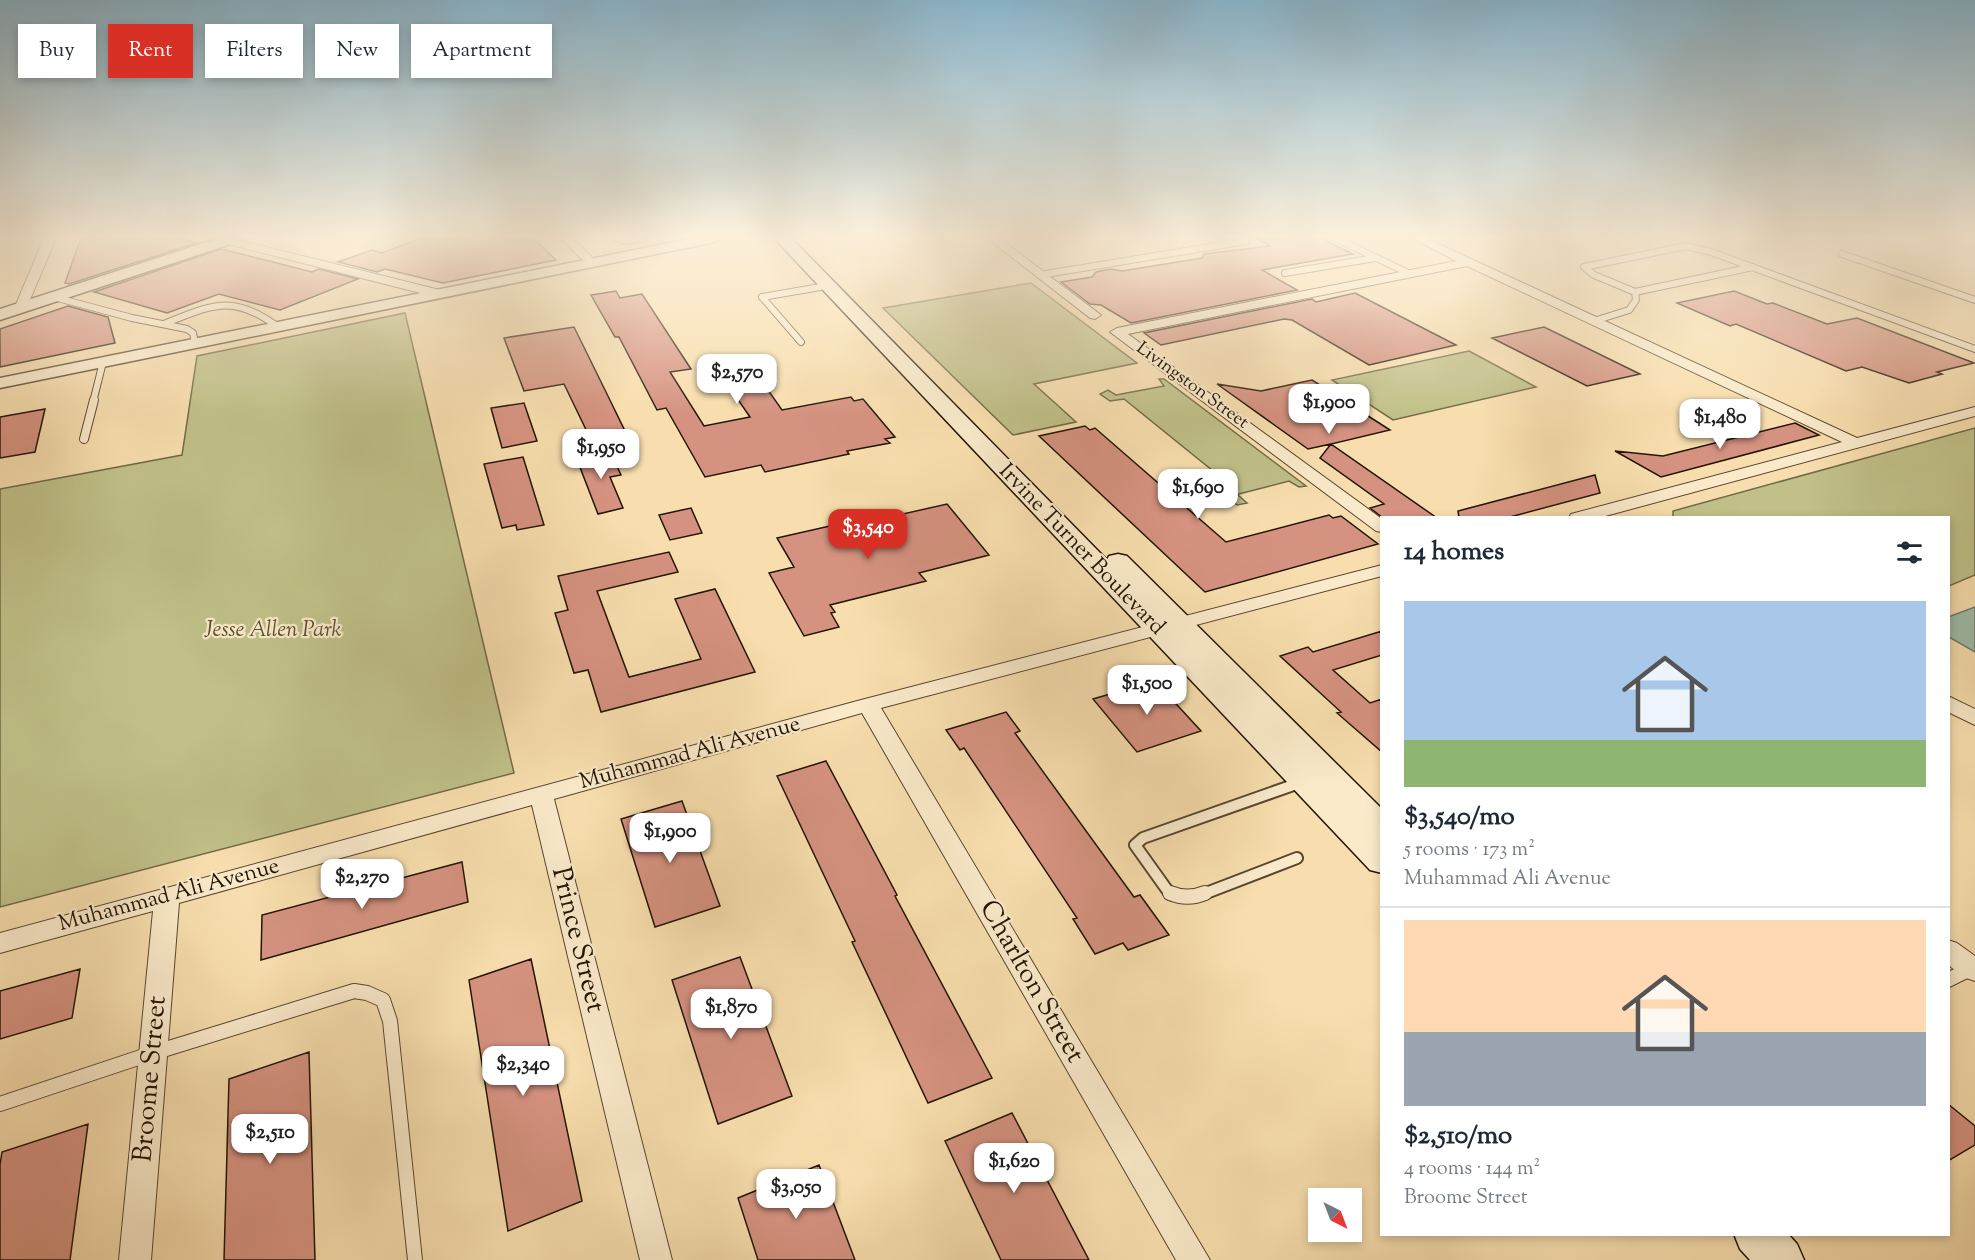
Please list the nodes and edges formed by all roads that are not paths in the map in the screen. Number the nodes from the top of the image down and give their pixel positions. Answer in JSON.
{"nodes":[{"id":1,"x":25,"y":297,"type":"edge"},
{"id":2,"x":54,"y":297,"type":"joint"},
{"id":3,"x":426,"y":297,"type":"edge"},
{"id":4,"x":763,"y":297,"type":"edge"},
{"id":5,"x":837,"y":297,"type":"edge"},
{"id":6,"x":854,"y":297,"type":"edge"},
{"id":7,"x":1070,"y":297,"type":"edge"},
{"id":8,"x":1291,"y":297,"type":"edge"},
{"id":9,"x":1542,"y":297,"type":"edge"},
{"id":10,"x":1636,"y":297,"type":"edge"},
{"id":11,"x":1834,"y":297,"type":"edge"},
{"id":12,"x":20,"y":309,"type":"junction"},
{"id":13,"x":0,"y":315,"type":"edge"},
{"id":14,"x":1095,"y":315,"type":"dead end"},
{"id":15,"x":1594,"y":321,"type":"junction"},
{"id":16,"x":165,"y":324,"type":"junction"},
{"id":17,"x":278,"y":327,"type":"junction"},
{"id":18,"x":801,"y":342,"type":"dead end"},
{"id":19,"x":195,"y":343,"type":"junction"},
{"id":20,"x":1975,"y":349,"type":"edge"},
{"id":21,"x":103,"y":362,"type":"junction"},
{"id":22,"x":0,"y":383,"type":"edge"},
{"id":23,"x":1975,"y":411,"type":"edge"},
{"id":24,"x":84,"y":439,"type":"dead end"},
{"id":25,"x":1856,"y":443,"type":"junction"},
{"id":26,"x":1619,"y":506,"type":"junction"},
{"id":27,"x":1584,"y":516,"type":"edge"},
{"id":28,"x":1635,"y":516,"type":"edge"},
{"id":29,"x":1380,"y":526,"type":"edge"},
{"id":30,"x":1380,"y":571,"type":"edge"},
{"id":31,"x":1168,"y":626,"type":"junction"},
{"id":32,"x":1950,"y":704,"type":"edge"},
{"id":33,"x":867,"y":705,"type":"junction"},
{"id":34,"x":1975,"y":718,"type":"edge"},
{"id":35,"x":1305,"y":782,"type":"junction"},
{"id":36,"x":541,"y":795,"type":"junction"},
{"id":37,"x":1380,"y":827,"type":"edge"},
{"id":38,"x":1297,"y":858,"type":"dead end"},
{"id":39,"x":1380,"y":859,"type":"edge"},
{"id":40,"x":167,"y":897,"type":"junction"},
{"id":41,"x":0,"y":943,"type":"edge"},
{"id":42,"x":1950,"y":951,"type":"edge"},
{"id":43,"x":1974,"y":969,"type":"edge"},
{"id":44,"x":1950,"y":979,"type":"edge"},
{"id":45,"x":153,"y":1053,"type":"junction"},
{"id":46,"x":0,"y":1104,"type":"edge"},
{"id":47,"x":1758,"y":1236,"type":"edge"},
{"id":48,"x":135,"y":1260,"type":"edge"},
{"id":49,"x":415,"y":1260,"type":"edge"},
{"id":50,"x":656,"y":1260,"type":"edge"},
{"id":51,"x":1194,"y":1260,"type":"edge"},
{"id":52,"x":1781,"y":1260,"type":"edge"}],
"edges":[{"from":1,"to":12,"type":"street"},
{"from":2,"to":12,"type":"main road"},
{"from":2,"to":16,"type":"lane"},
{"from":3,"to":17,"type":"street"},
{"from":4,"to":18,"type":"lane"},
{"from":5,"to":31,"type":"main road","name":"Irvine Turner Boulevard"},
{"from":6,"to":31,"type":"main road","name":"Irvine Turner Boulevard"},
{"from":7,"to":14,"type":"street"},
{"from":8,"to":29,"type":"street","name":"Livingston Street"},
{"from":9,"to":15,"type":"street"},
{"from":10,"to":15,"type":"lane"},
{"from":11,"to":20,"type":"lane"},
{"from":12,"to":13,"type":"main road"},
{"from":15,"to":25,"type":"street"},
{"from":16,"to":17,"type":"lane"},
{"from":16,"to":19,"type":"lane"},
{"from":17,"to":19,"type":"street"},
{"from":19,"to":21,"type":"street"},
{"from":21,"to":22,"type":"street"},
{"from":21,"to":24,"type":"lane"},
{"from":23,"to":25,"type":"street"},
{"from":25,"to":26,"type":"street"},
{"from":26,"to":27,"type":"street"},
{"from":26,"to":28,"type":"street"},
{"from":30,"to":31,"type":"street","name":"Muhammad Ali Avenue"},
{"from":31,"to":33,"type":"street","name":"Muhammad Ali Avenue"},
{"from":31,"to":35,"type":"main road","name":"Irvine Turner Boulevard"},
{"from":31,"to":37,"type":"main road","name":"Irvine Turner Boulevard"},
{"from":32,"to":34,"type":"street"},
{"from":33,"to":36,"type":"street","name":"Muhammad Ali Avenue"},
{"from":33,"to":51,"type":"street","name":"Charlton Street"},
{"from":35,"to":38,"type":"lane"},
{"from":35,"to":39,"type":"main road","name":"Irvine Turner Boulevard"},
{"from":36,"to":40,"type":"street","name":"Muhammad Ali Avenue"},
{"from":36,"to":50,"type":"street","name":"Prince Street"},
{"from":40,"to":41,"type":"street","name":"Muhammad Ali Avenue"},
{"from":40,"to":45,"type":"street","name":"Broome Street"},
{"from":42,"to":43,"type":"street"},
{"from":43,"to":44,"type":"lane"},
{"from":45,"to":46,"type":"lane"},
{"from":45,"to":48,"type":"street","name":"Broome Street"},
{"from":45,"to":49,"type":"lane"},
{"from":47,"to":52,"type":"main road"}]}
